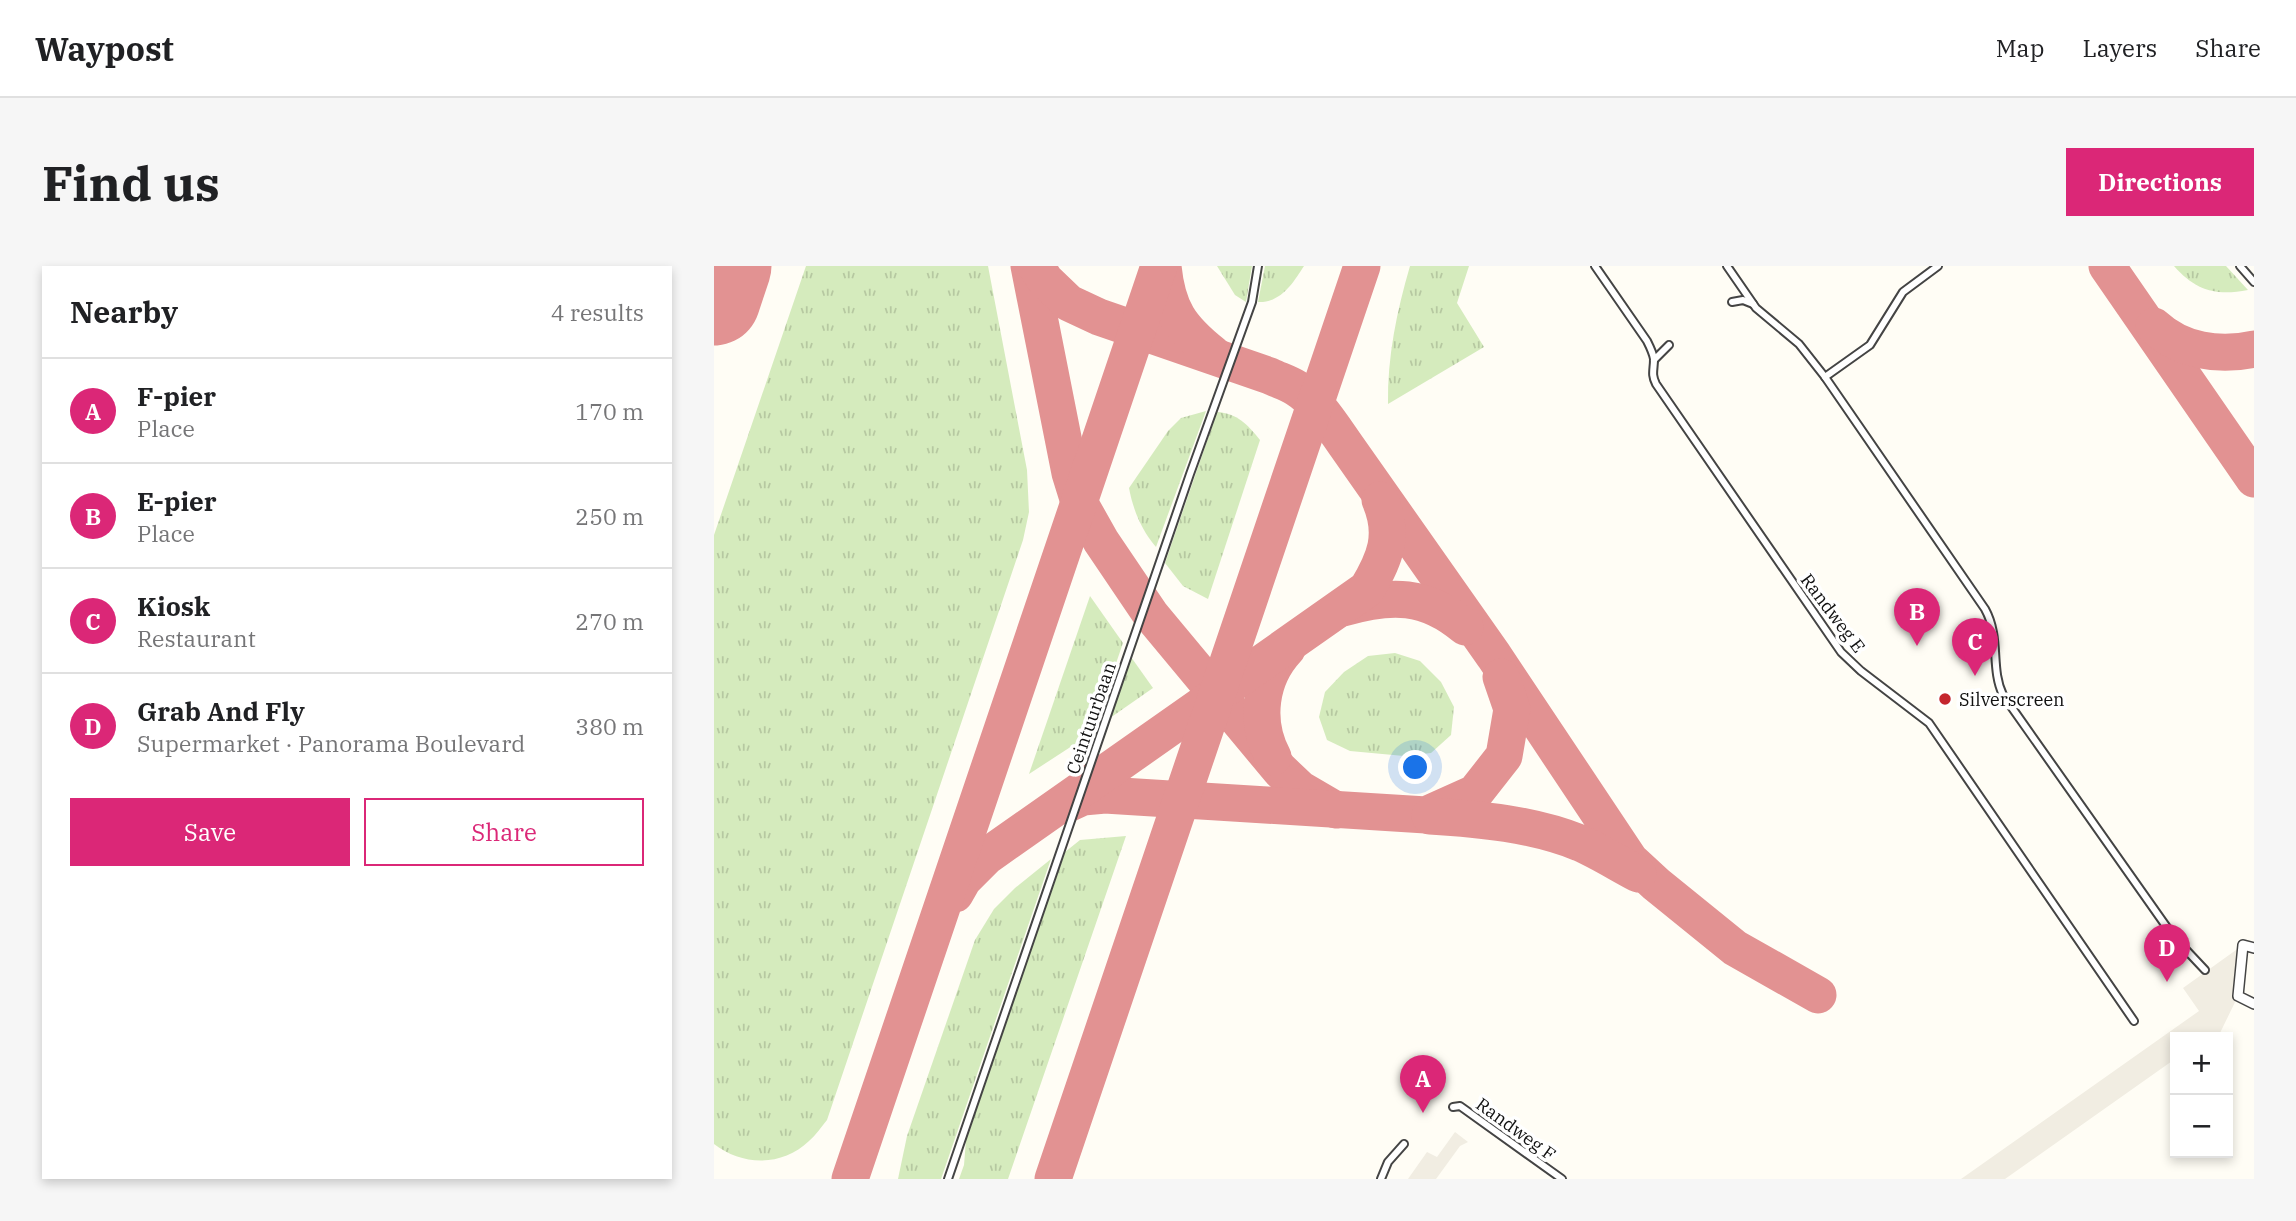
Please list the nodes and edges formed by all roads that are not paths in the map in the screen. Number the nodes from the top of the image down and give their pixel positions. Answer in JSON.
{"nodes":[{"id":1,"x":1258,"y":266,"type":"edge"},
{"id":2,"x":1595,"y":266,"type":"edge"},
{"id":3,"x":1727,"y":266,"type":"edge"},
{"id":4,"x":1938,"y":266,"type":"edge"},
{"id":5,"x":2240,"y":266,"type":"edge"},
{"id":6,"x":2254,"y":282,"type":"edge"},
{"id":7,"x":1732,"y":302,"type":"dead end"},
{"id":8,"x":1753,"y":304,"type":"junction"},
{"id":9,"x":1669,"y":345,"type":"dead end"},
{"id":10,"x":1654,"y":360,"type":"junction"},
{"id":11,"x":1825,"y":377,"type":"junction"},
{"id":12,"x":1950,"y":735,"type":"dead end"},
{"id":13,"x":1941,"y":741,"type":"junction"},
{"id":14,"x":2254,"y":948,"type":"edge"},
{"id":15,"x":2204,"y":970,"type":"dead end"},
{"id":16,"x":2254,"y":1003,"type":"edge"},
{"id":17,"x":2134,"y":1021,"type":"dead end"},
{"id":18,"x":1453,"y":1107,"type":"dead end"},
{"id":19,"x":1404,"y":1144,"type":"dead end"},
{"id":20,"x":948,"y":1179,"type":"edge"},
{"id":21,"x":1381,"y":1179,"type":"edge"},
{"id":22,"x":1562,"y":1179,"type":"edge"}],
"edges":[{"from":1,"to":20,"type":"lane","name":"Ceintuurbaan"},
{"from":2,"to":10,"type":"lane","name":"Randweg E"},
{"from":3,"to":8,"type":"lane"},
{"from":4,"to":11,"type":"lane"},
{"from":5,"to":6,"type":"lane"},
{"from":7,"to":8,"type":"lane"},
{"from":8,"to":11,"type":"lane"},
{"from":9,"to":10,"type":"lane"},
{"from":10,"to":13,"type":"lane","name":"Randweg E"},
{"from":11,"to":15,"type":"lane"},
{"from":12,"to":13,"type":"lane"},
{"from":13,"to":17,"type":"lane","name":"Randweg E"},
{"from":14,"to":16,"type":"street"},
{"from":18,"to":22,"type":"lane","name":"Randweg F"},
{"from":19,"to":21,"type":"lane"}]}
